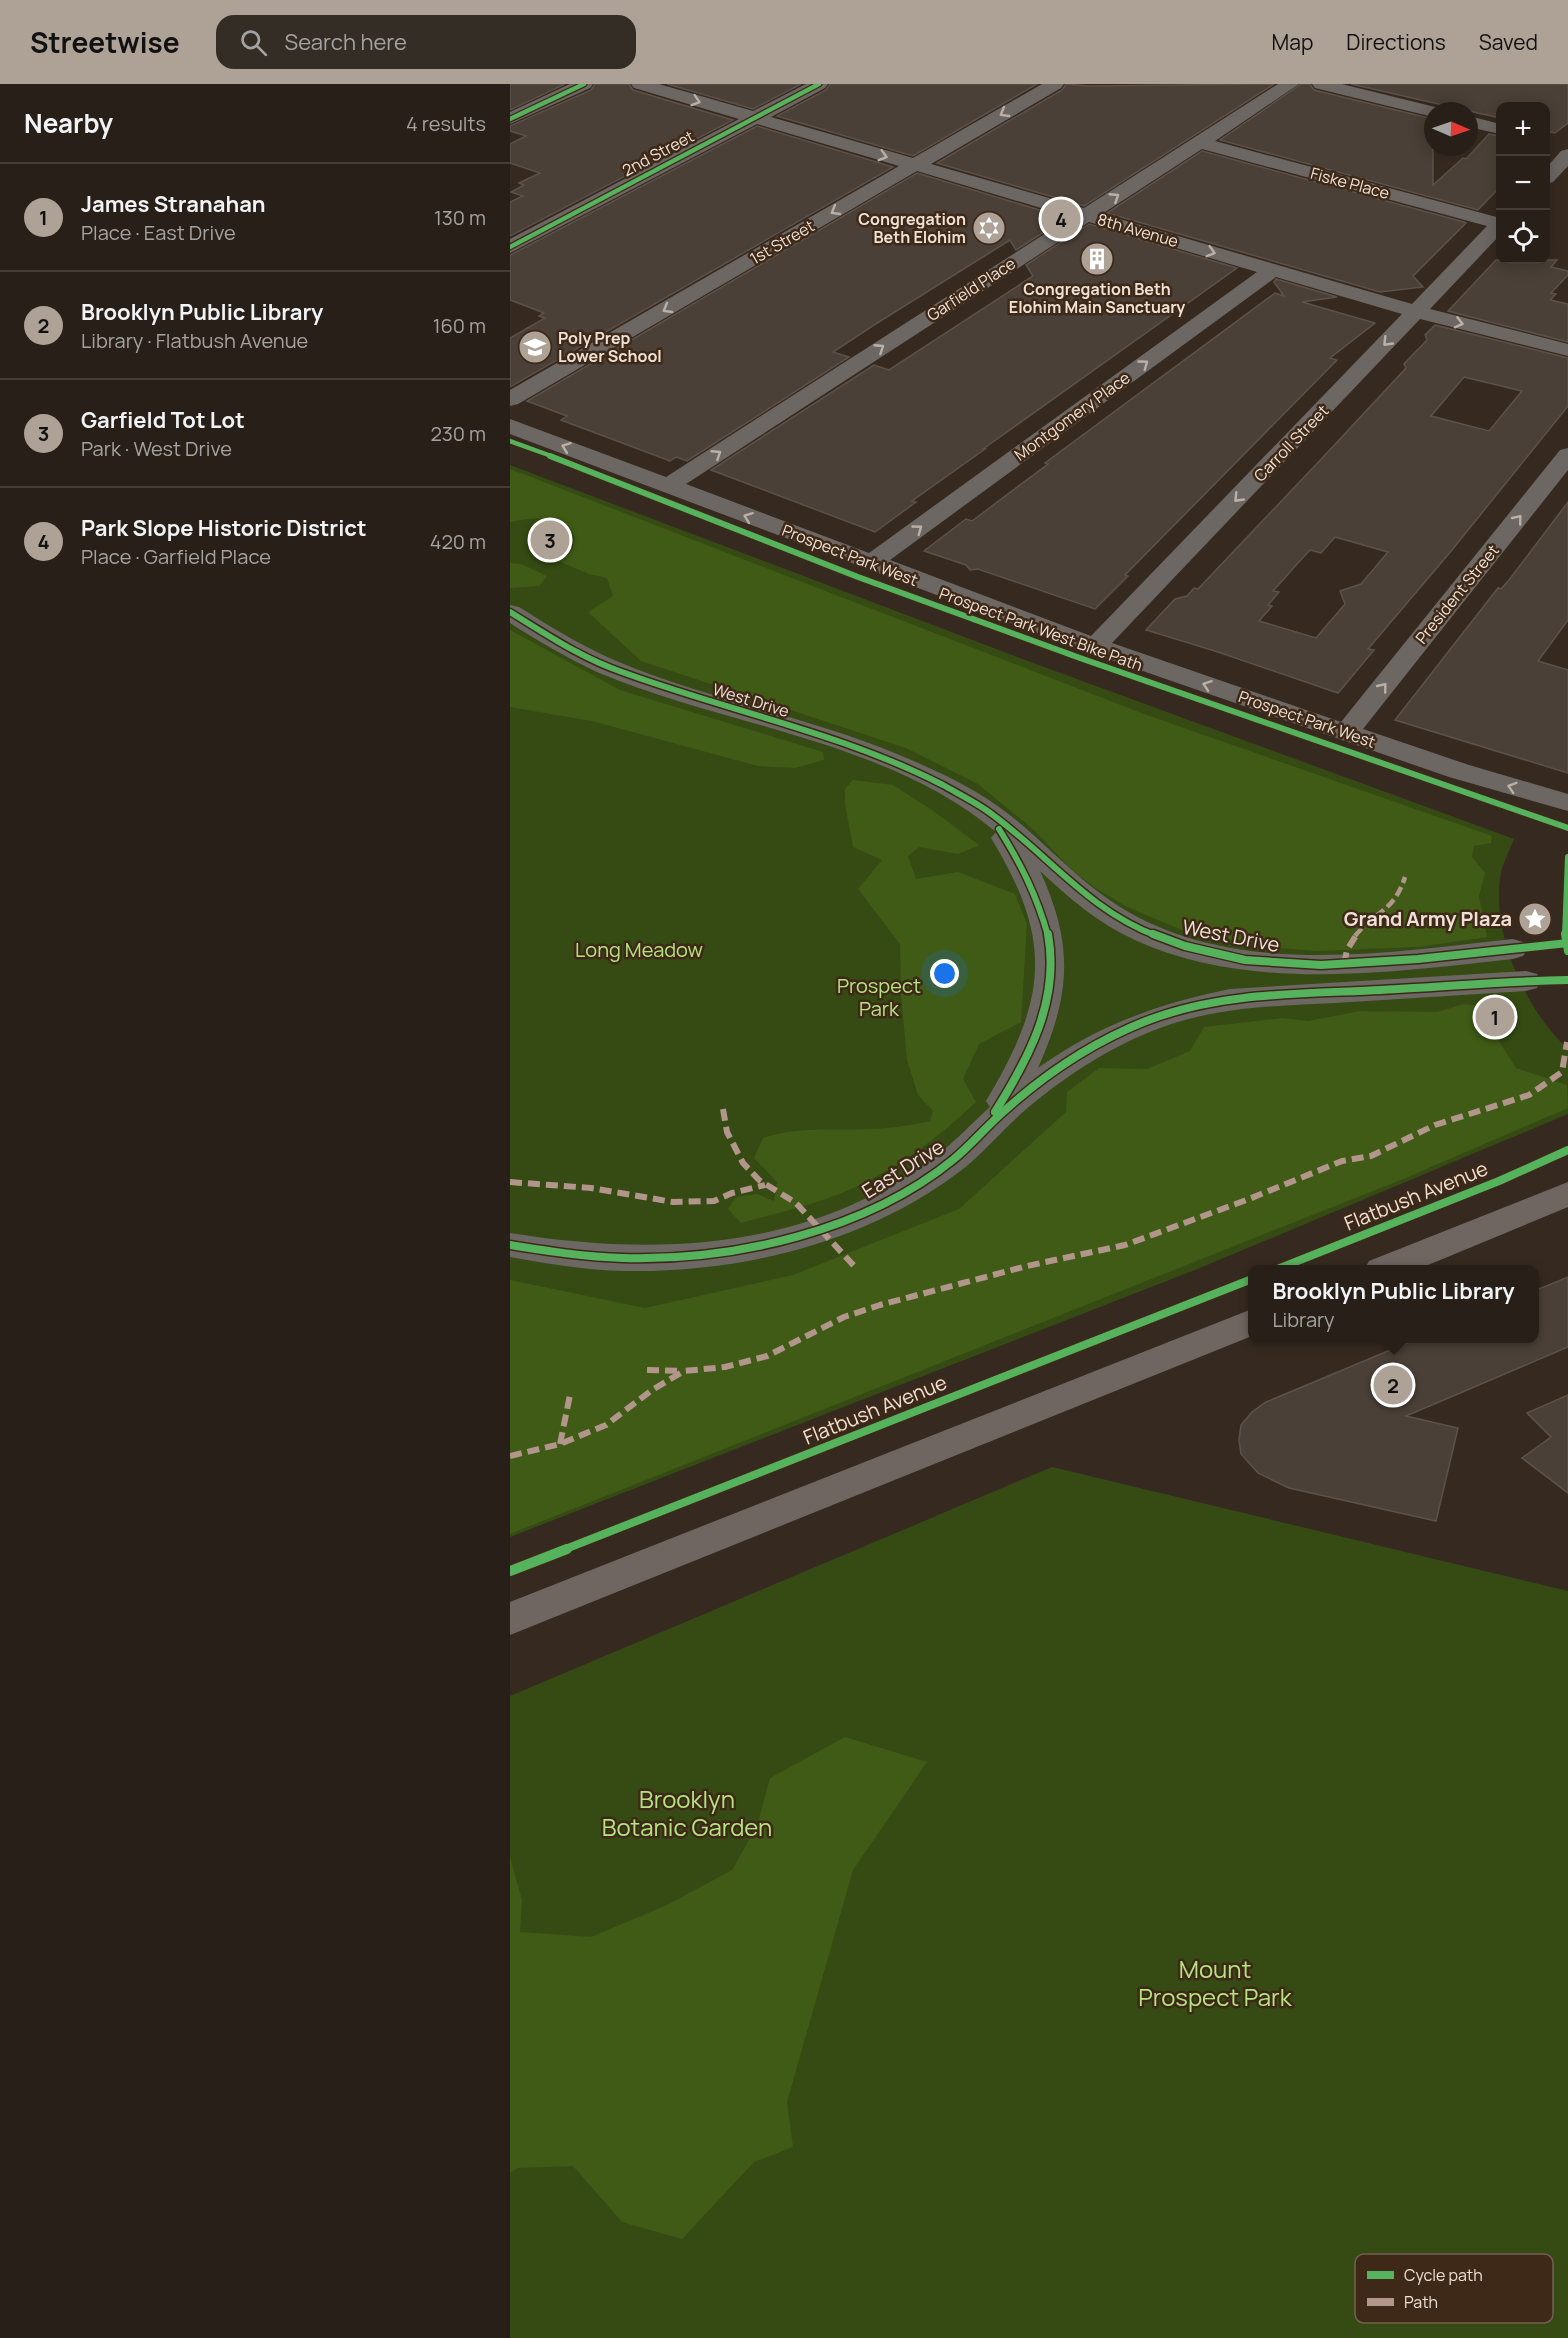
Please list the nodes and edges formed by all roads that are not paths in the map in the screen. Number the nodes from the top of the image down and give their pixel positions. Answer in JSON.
{"nodes":[{"id":1,"x":584,"y":84,"type":"edge"},
{"id":2,"x":640,"y":84,"type":"edge"},
{"id":3,"x":819,"y":84,"type":"edge"},
{"id":4,"x":1055,"y":84,"type":"edge"},
{"id":5,"x":1290,"y":84,"type":"edge"},
{"id":6,"x":1321,"y":84,"type":"edge"},
{"id":7,"x":1424,"y":110,"type":"edge"},
{"id":8,"x":755,"y":118,"type":"junction"},
{"id":9,"x":510,"y":120,"type":"edge"},
{"id":10,"x":1478,"y":124,"type":"edge"},
{"id":11,"x":1496,"y":128,"type":"edge"},
{"id":12,"x":1199,"y":142,"type":"junction"},
{"id":13,"x":1568,"y":155,"type":"edge"},
{"id":14,"x":915,"y":165,"type":"junction"},
{"id":15,"x":1550,"y":173,"type":"edge"},
{"id":16,"x":1086,"y":215,"type":"junction"},
{"id":17,"x":1496,"y":223,"type":"edge"},
{"id":18,"x":1496,"y":228,"type":"edge"},
{"id":19,"x":510,"y":247,"type":"edge"},
{"id":20,"x":1273,"y":270,"type":"junction"},
{"id":21,"x":1416,"y":312,"type":"junction"},
{"id":22,"x":1568,"y":350,"type":"edge"},
{"id":23,"x":510,"y":399,"type":"edge"},
{"id":24,"x":510,"y":426,"type":"edge"},
{"id":25,"x":1568,"y":455,"type":"edge"},
{"id":26,"x":668,"y":486,"type":"junction"},
{"id":27,"x":871,"y":563,"type":"junction"},
{"id":28,"x":510,"y":612,"type":"edge"},
{"id":29,"x":1094,"y":646,"type":"junction"},
{"id":30,"x":1347,"y":733,"type":"junction"},
{"id":31,"x":1568,"y":803,"type":"edge"},
{"id":32,"x":986,"y":810,"type":"junction"},
{"id":33,"x":1513,"y":949,"type":"dead end"},
{"id":34,"x":1526,"y":981,"type":"dead end"},
{"id":35,"x":976,"y":1139,"type":"junction"},
{"id":36,"x":1568,"y":1194,"type":"edge"},
{"id":37,"x":510,"y":1245,"type":"edge"},
{"id":38,"x":1391,"y":1265,"type":"edge"},
{"id":39,"x":1248,"y":1324,"type":"edge"},
{"id":40,"x":510,"y":1619,"type":"edge"}],
"edges":[{"from":1,"to":9,"type":"street"},
{"from":2,"to":8,"type":"street","name":"8th Avenue","one_way":true},
{"from":3,"to":8,"type":"street","name":"2nd Street"},
{"from":4,"to":14,"type":"street","name":"1st Street","one_way":true},
{"from":5,"to":12,"type":"street","name":"Garfield Place"},
{"from":6,"to":7,"type":"street"},
{"from":8,"to":14,"type":"street","name":"8th Avenue","one_way":true},
{"from":8,"to":19,"type":"street","name":"2nd Street"},
{"from":10,"to":11,"type":"street"},
{"from":16,"to":12,"type":"street","name":"Garfield Place","one_way":true},
{"from":12,"to":17,"type":"street","name":"Fiske Place"},
{"from":13,"to":15,"type":"street"},
{"from":14,"to":16,"type":"street","name":"8th Avenue"},
{"from":14,"to":23,"type":"street","name":"1st Street","one_way":true},
{"from":16,"to":20,"type":"street","name":"8th Avenue","one_way":true},
{"from":26,"to":16,"type":"street","name":"Garfield Place","one_way":true},
{"from":18,"to":21,"type":"street","name":"Carroll Street"},
{"from":20,"to":21,"type":"street","name":"8th Avenue"},
{"from":27,"to":20,"type":"street","name":"Montgomery Place","one_way":true},
{"from":21,"to":22,"type":"street","name":"8th Avenue","one_way":true},
{"from":21,"to":29,"type":"street","name":"Carroll Street","one_way":true},
{"from":26,"to":24,"type":"street","name":"Prospect Park West","one_way":true},
{"from":30,"to":25,"type":"street","name":"President Street","one_way":true},
{"from":27,"to":26,"type":"street","name":"Prospect Park West","one_way":true},
{"from":27,"to":29,"type":"street","name":"Prospect Park West"},
{"from":28,"to":32,"type":"street","name":"West Drive"},
{"from":30,"to":29,"type":"street","name":"Prospect Park West","one_way":true},
{"from":31,"to":30,"type":"street","name":"Prospect Park West","one_way":true},
{"from":32,"to":33,"type":"street","name":"West Drive"},
{"from":32,"to":35,"type":"street","name":"West Drive"},
{"from":34,"to":35,"type":"street","name":"East Drive"},
{"from":35,"to":37,"type":"street","name":"East Drive"},
{"from":36,"to":38,"type":"main road"},
{"from":39,"to":40,"type":"main road"}]}
